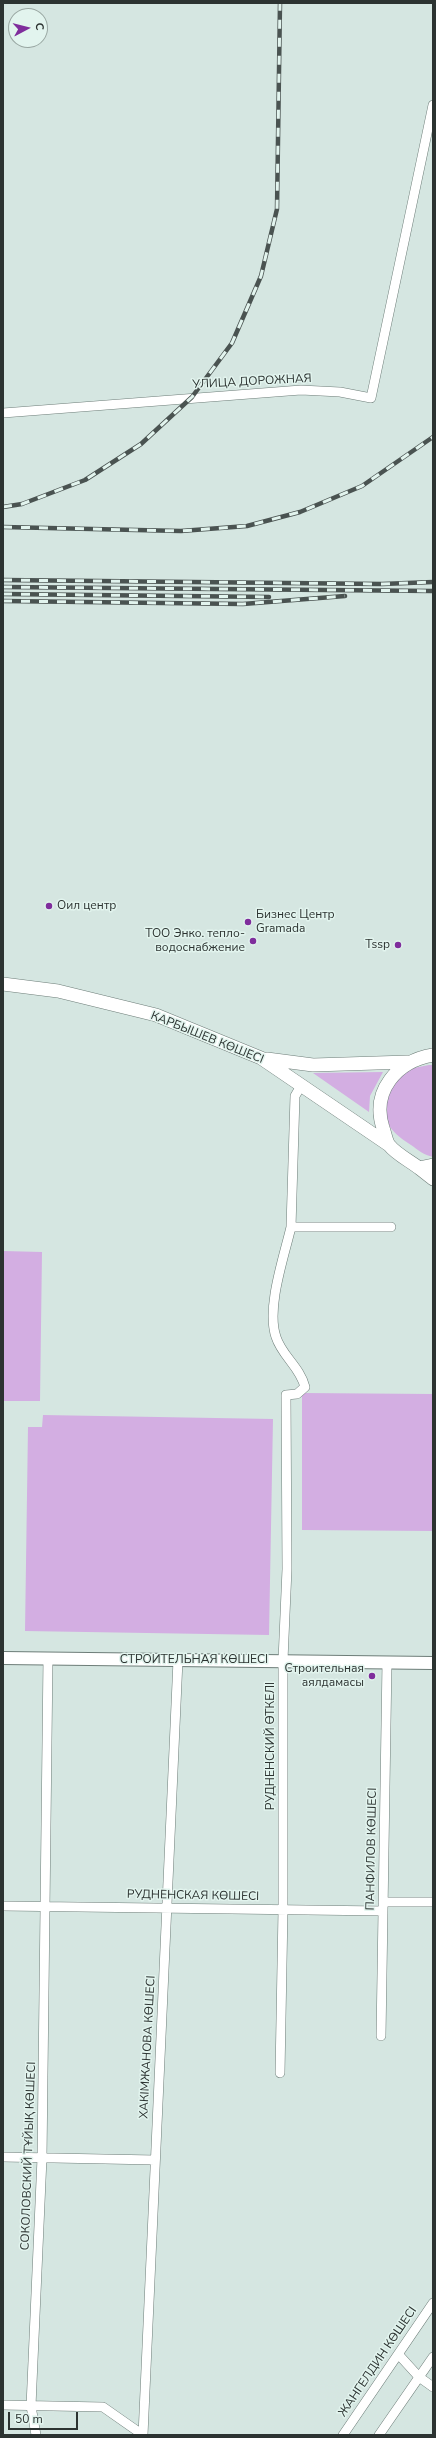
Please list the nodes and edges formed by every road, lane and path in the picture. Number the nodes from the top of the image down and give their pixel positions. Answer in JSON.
{"nodes":[{"id":1,"x":433,"y":105,"type":"edge"},
{"id":2,"x":3,"y":413,"type":"edge"},
{"id":3,"x":3,"y":984,"type":"edge"},
{"id":4,"x":433,"y":1055,"type":"edge"},
{"id":5,"x":261,"y":1058,"type":"junction"},
{"id":6,"x":408,"y":1062,"type":"junction"},
{"id":7,"x":302,"y":1084,"type":"junction"},
{"id":8,"x":389,"y":1145,"type":"junction"},
{"id":9,"x":433,"y":1165,"type":"edge"},
{"id":10,"x":419,"y":1168,"type":"junction"},
{"id":11,"x":433,"y":1179,"type":"edge"},
{"id":12,"x":291,"y":1227,"type":"junction"},
{"id":13,"x":391,"y":1227,"type":"dead end"},
{"id":14,"x":3,"y":1658,"type":"edge"},
{"id":15,"x":48,"y":1658,"type":"junction"},
{"id":16,"x":178,"y":1660,"type":"junction"},
{"id":17,"x":283,"y":1660,"type":"junction"},
{"id":18,"x":387,"y":1662,"type":"junction"},
{"id":19,"x":433,"y":1663,"type":"edge"},
{"id":20,"x":433,"y":1902,"type":"edge"},
{"id":21,"x":3,"y":1906,"type":"edge"},
{"id":22,"x":46,"y":1906,"type":"junction"},
{"id":23,"x":383,"y":1907,"type":"junction"},
{"id":24,"x":167,"y":1908,"type":"junction"},
{"id":25,"x":283,"y":1910,"type":"junction"},
{"id":26,"x":381,"y":2036,"type":"dead end"},
{"id":27,"x":280,"y":2073,"type":"dead end"},
{"id":28,"x":3,"y":2157,"type":"edge"},
{"id":29,"x":42,"y":2158,"type":"junction"},
{"id":30,"x":155,"y":2160,"type":"junction"},
{"id":31,"x":433,"y":2303,"type":"edge"},
{"id":32,"x":399,"y":2355,"type":"junction"},
{"id":33,"x":433,"y":2357,"type":"edge"},
{"id":34,"x":419,"y":2377,"type":"junction"},
{"id":35,"x":433,"y":2387,"type":"edge"},
{"id":36,"x":3,"y":2405,"type":"edge"},
{"id":37,"x":31,"y":2406,"type":"junction"},
{"id":38,"x":36,"y":2435,"type":"edge"},
{"id":39,"x":143,"y":2435,"type":"edge"},
{"id":40,"x":343,"y":2435,"type":"edge"},
{"id":41,"x":379,"y":2435,"type":"edge"}],
"edges":[{"from":1,"to":2,"type":"street","name":"УЛИЦА ДОРОЖНАЯ"},
{"from":3,"to":5,"type":"main road","name":"КАРБЫШЕВ КӨШЕСІ"},
{"from":4,"to":6,"type":"main road"},
{"from":5,"to":6,"type":"main road"},
{"from":5,"to":7,"type":"main road","name":"КАРБЫШЕВ КӨШЕСІ"},
{"from":6,"to":8,"type":"main road"},
{"from":7,"to":8,"type":"main road","name":"КАРБЫШЕВ КӨШЕСІ"},
{"from":7,"to":12,"type":"street"},
{"from":8,"to":10,"type":"main road","name":"КАРБЫШЕВ КӨШЕСІ"},
{"from":9,"to":10,"type":"main road"},
{"from":10,"to":11,"type":"main road"},
{"from":12,"to":13,"type":"street"},
{"from":12,"to":17,"type":"street","name":"РУДНЕНСКИЙ ӨТКЕЛІ"},
{"from":14,"to":15,"type":"street","name":"СТРОИТЕЛЬНАЯ КӨШЕСІ"},
{"from":15,"to":16,"type":"street","name":"СТРОИТЕЛЬНАЯ КӨШЕСІ"},
{"from":15,"to":22,"type":"street"},
{"from":16,"to":17,"type":"street","name":"СТРОИТЕЛЬНАЯ КӨШЕСІ"},
{"from":16,"to":24,"type":"street","name":"ХАКІМЖАНОВА КӨШЕСІ"},
{"from":17,"to":18,"type":"street","name":"СТРОИТЕЛЬНАЯ КӨШЕСІ"},
{"from":17,"to":25,"type":"street","name":"РУДНЕНСКИЙ ӨТКЕЛІ"},
{"from":18,"to":19,"type":"street","name":"СТРОИТЕЛЬНАЯ КӨШЕСІ"},
{"from":18,"to":23,"type":"street","name":"ПАНФИЛОВ КӨШЕСІ"},
{"from":20,"to":23,"type":"street","name":"РУДНЕНСКАЯ КӨШЕСІ"},
{"from":21,"to":22,"type":"street","name":"РУДНЕНСКАЯ КӨШЕСІ"},
{"from":22,"to":24,"type":"street","name":"РУДНЕНСКАЯ КӨШЕСІ"},
{"from":22,"to":29,"type":"street","name":"СОКОЛОВСКИЙ ТҰЙЫҚ КӨШЕСІ"},
{"from":23,"to":25,"type":"street","name":"РУДНЕНСКАЯ КӨШЕСІ"},
{"from":23,"to":26,"type":"street","name":"ПАНФИЛОВ КӨШЕСІ"},
{"from":24,"to":25,"type":"street","name":"РУДНЕНСКАЯ КӨШЕСІ"},
{"from":24,"to":30,"type":"street","name":"ХАКІМЖАНОВА КӨШЕСІ"},
{"from":25,"to":27,"type":"street","name":"РУДНЕНСКИЙ ӨТКЕЛІ"},
{"from":28,"to":29,"type":"street"},
{"from":29,"to":30,"type":"street"},
{"from":29,"to":37,"type":"street","name":"СОКОЛОВСКИЙ ТҰЙЫҚ КӨШЕСІ"},
{"from":30,"to":39,"type":"street","name":"ХАКІМЖАНОВА КӨШЕСІ"},
{"from":31,"to":32,"type":"street","name":"ЖАНГЕЛДИН КӨШЕСІ"},
{"from":32,"to":34,"type":"street"},
{"from":32,"to":40,"type":"street","name":"ЖАНГЕЛДИН КӨШЕСІ"},
{"from":33,"to":34,"type":"street"},
{"from":34,"to":35,"type":"street"},
{"from":34,"to":41,"type":"street"},
{"from":36,"to":37,"type":"street"},
{"from":37,"to":38,"type":"street"},
{"from":37,"to":39,"type":"street"}]}
